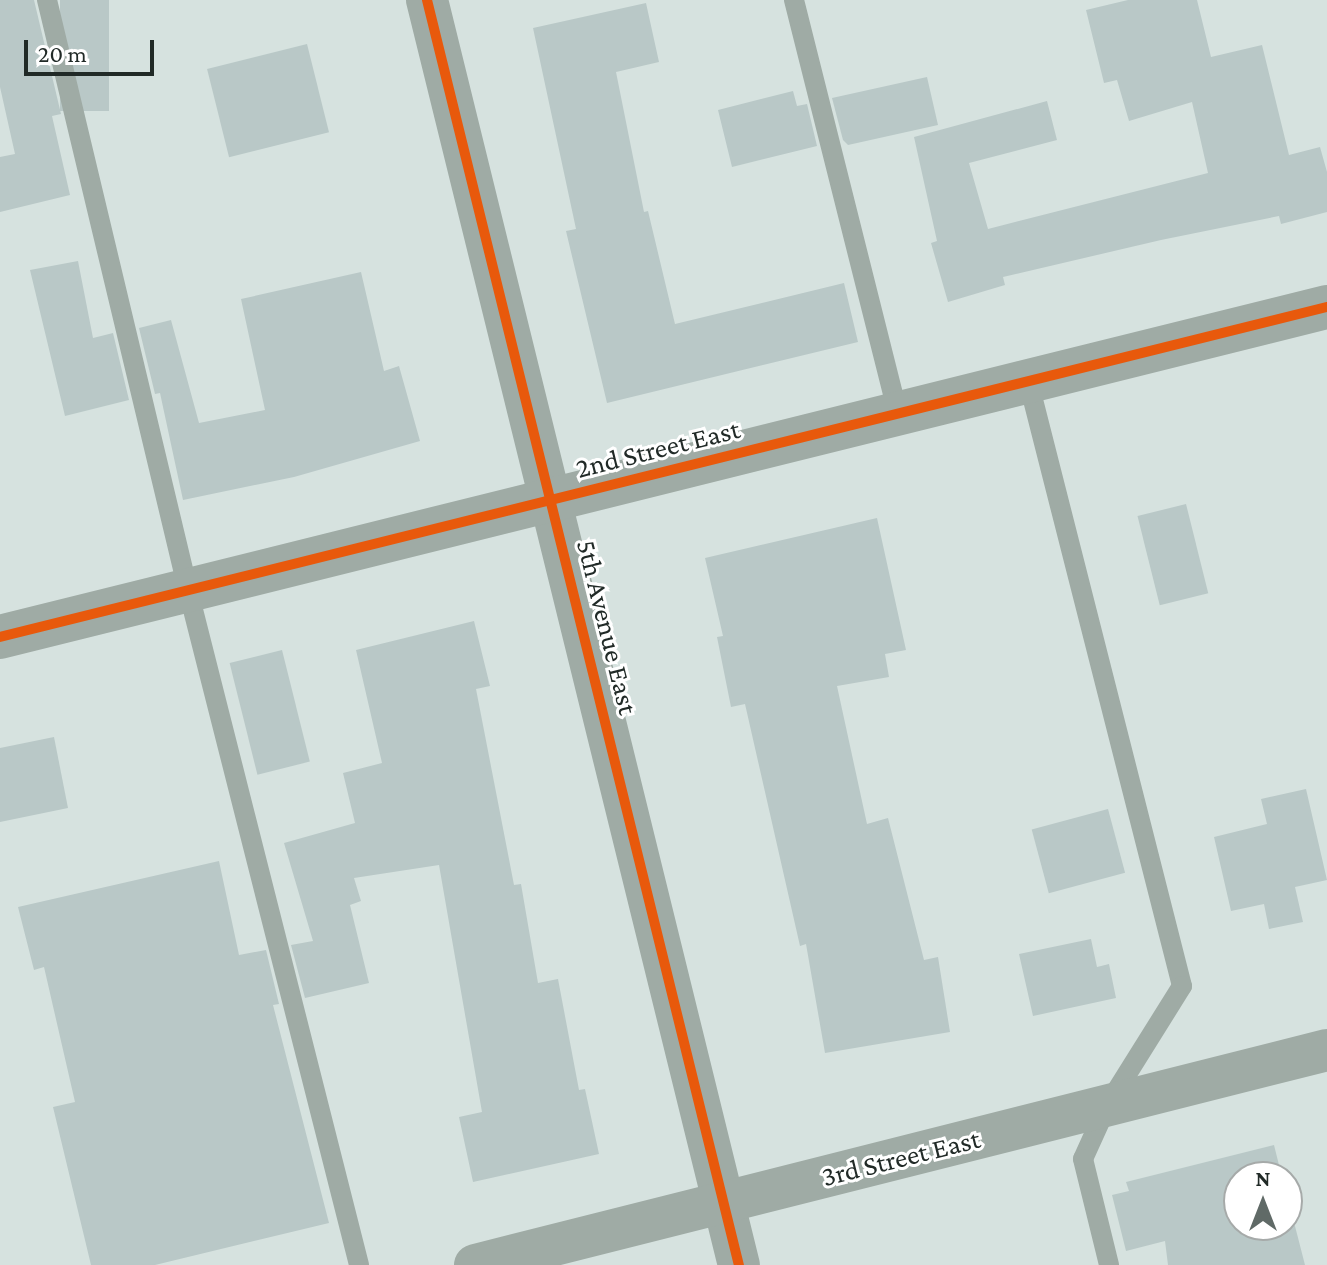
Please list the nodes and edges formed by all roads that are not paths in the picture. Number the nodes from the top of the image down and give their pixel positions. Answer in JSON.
{"nodes":[{"id":1,"x":47,"y":0,"type":"edge"},
{"id":2,"x":427,"y":0,"type":"edge"},
{"id":3,"x":794,"y":0,"type":"edge"},
{"id":4,"x":1327,"y":307,"type":"edge"},
{"id":5,"x":1029,"y":384,"type":"junction"},
{"id":6,"x":898,"y":414,"type":"junction"},
{"id":7,"x":551,"y":501,"type":"junction"},
{"id":8,"x":188,"y":590,"type":"junction"},
{"id":9,"x":0,"y":637,"type":"edge"},
{"id":10,"x":1327,"y":1050,"type":"edge"},
{"id":11,"x":1107,"y":1106,"type":"junction"},
{"id":12,"x":724,"y":1202,"type":"junction"},
{"id":13,"x":359,"y":1265,"type":"edge"},
{"id":14,"x":475,"y":1265,"type":"edge"},
{"id":15,"x":739,"y":1265,"type":"edge"},
{"id":16,"x":1109,"y":1265,"type":"edge"}],
"edges":[{"from":1,"to":8,"type":"lane"},
{"from":2,"to":7,"type":"street","name":"5th Avenue East"},
{"from":3,"to":6,"type":"lane"},
{"from":4,"to":5,"type":"street","name":"2nd Street East"},
{"from":5,"to":6,"type":"street","name":"2nd Street East"},
{"from":5,"to":11,"type":"lane"},
{"from":6,"to":7,"type":"street","name":"2nd Street East"},
{"from":7,"to":8,"type":"street","name":"2nd Street East"},
{"from":7,"to":12,"type":"street","name":"5th Avenue East"},
{"from":8,"to":9,"type":"street","name":"2nd Street East"},
{"from":8,"to":13,"type":"lane"},
{"from":10,"to":11,"type":"street","name":"3rd Street East"},
{"from":11,"to":12,"type":"street","name":"3rd Street East"},
{"from":11,"to":16,"type":"lane"},
{"from":12,"to":14,"type":"street","name":"3rd Street East"},
{"from":12,"to":15,"type":"street","name":"5th Avenue East"}]}
